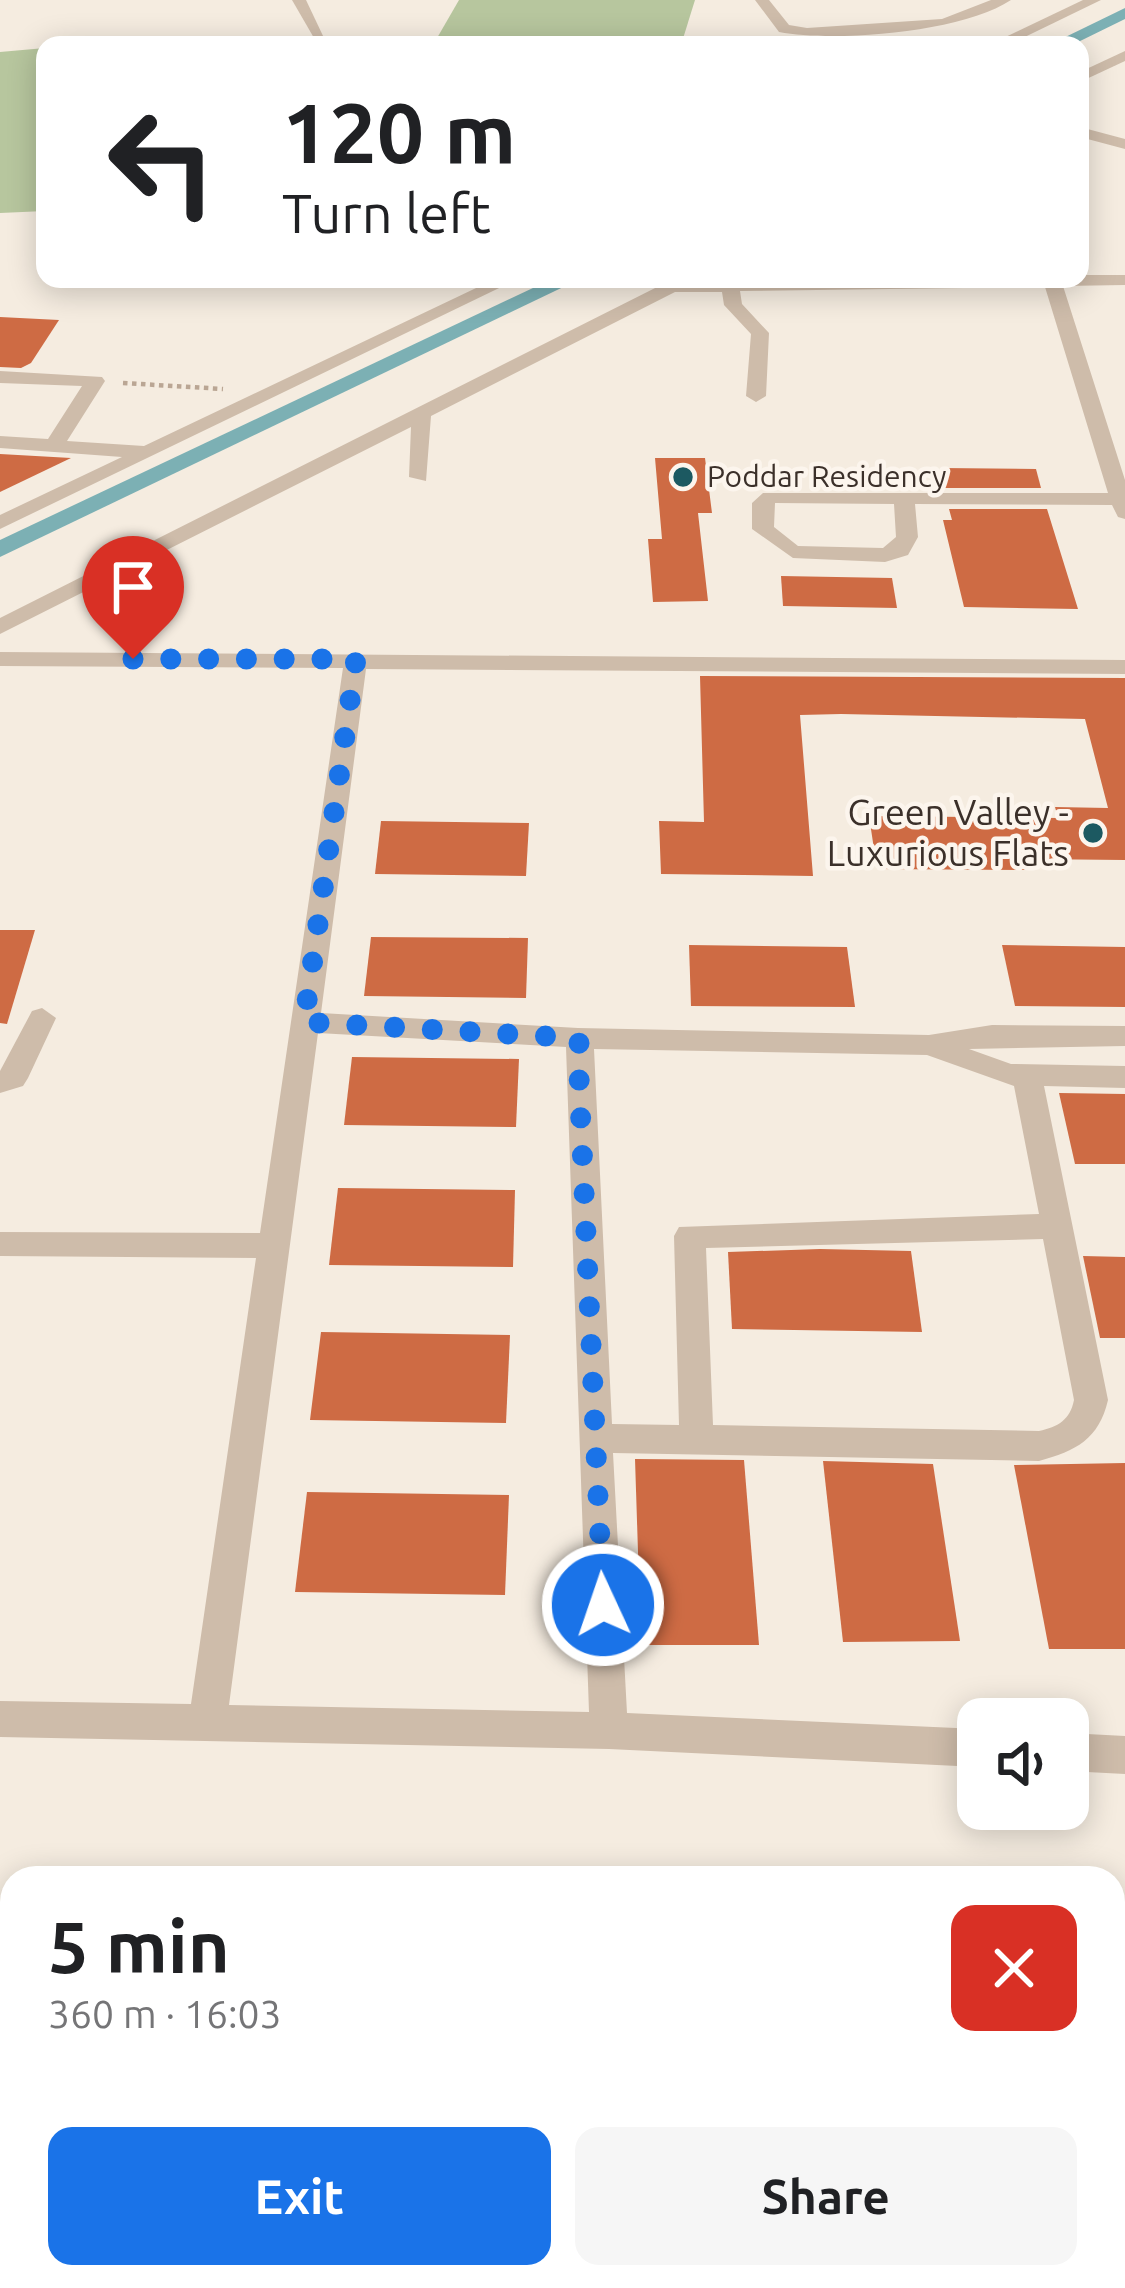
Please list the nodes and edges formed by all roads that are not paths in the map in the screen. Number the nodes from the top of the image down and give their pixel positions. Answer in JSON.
{"nodes":[{"id":1,"x":299,"y":0,"type":"edge"},
{"id":2,"x":762,"y":0,"type":"edge"},
{"id":3,"x":1004,"y":0,"type":"edge"},
{"id":4,"x":1094,"y":0,"type":"edge"},
{"id":5,"x":1037,"y":2,"type":"edge"},
{"id":6,"x":1066,"y":13,"type":"junction"},
{"id":7,"x":319,"y":34,"type":"dead end"},
{"id":8,"x":1016,"y":36,"type":"edge"},
{"id":9,"x":1125,"y":55,"type":"edge"},
{"id":10,"x":1089,"y":73,"type":"edge"},
{"id":11,"x":1089,"y":134,"type":"edge"},
{"id":12,"x":1125,"y":144,"type":"edge"},
{"id":13,"x":1125,"y":280,"type":"edge"},
{"id":14,"x":1089,"y":282,"type":"edge"},
{"id":15,"x":490,"y":288,"type":"edge"},
{"id":16,"x":669,"y":288,"type":"edge"},
{"id":17,"x":730,"y":288,"type":"edge"},
{"id":18,"x":1055,"y":288,"type":"edge"},
{"id":19,"x":0,"y":376,"type":"edge"},
{"id":20,"x":756,"y":396,"type":"dead end"},
{"id":21,"x":422,"y":415,"type":"junction"},
{"id":22,"x":1100,"y":432,"type":"junction"},
{"id":23,"x":1125,"y":432,"type":"edge"},
{"id":24,"x":0,"y":442,"type":"edge"},
{"id":25,"x":54,"y":445,"type":"junction"},
{"id":26,"x":148,"y":452,"type":"junction"},
{"id":27,"x":419,"y":477,"type":"dead end"},
{"id":28,"x":904,"y":500,"type":"junction"},
{"id":29,"x":1123,"y":506,"type":"edge"},
{"id":30,"x":0,"y":524,"type":"edge"},
{"id":31,"x":0,"y":627,"type":"edge"},
{"id":32,"x":0,"y":659,"type":"edge"},
{"id":33,"x":356,"y":659,"type":"junction"},
{"id":34,"x":1125,"y":667,"type":"edge"},
{"id":35,"x":42,"y":1018,"type":"dead end"},
{"id":36,"x":304,"y":1022,"type":"junction"},
{"id":37,"x":1125,"y":1036,"type":"edge"},
{"id":38,"x":578,"y":1038,"type":"junction"},
{"id":39,"x":929,"y":1045,"type":"junction"},
{"id":40,"x":1027,"y":1076,"type":"junction"},
{"id":41,"x":1125,"y":1077,"type":"edge"},
{"id":42,"x":0,"y":1082,"type":"edge"},
{"id":43,"x":1057,"y":1226,"type":"junction"},
{"id":44,"x":0,"y":1244,"type":"edge"},
{"id":45,"x":274,"y":1246,"type":"junction"},
{"id":46,"x":596,"y":1438,"type":"junction"},
{"id":47,"x":697,"y":1440,"type":"junction"},
{"id":48,"x":0,"y":1719,"type":"edge"},
{"id":49,"x":207,"y":1725,"type":"junction"},
{"id":50,"x":609,"y":1731,"type":"junction"},
{"id":51,"x":957,"y":1747,"type":"edge"},
{"id":52,"x":1089,"y":1753,"type":"edge"},
{"id":53,"x":1125,"y":1755,"type":"edge"}],
"edges":[{"from":1,"to":7,"type":"street"},
{"from":2,"to":3,"type":"street"},
{"from":4,"to":6,"type":"street"},
{"from":5,"to":6,"type":"street"},
{"from":6,"to":8,"type":"street"},
{"from":9,"to":10,"type":"street"},
{"from":11,"to":12,"type":"street"},
{"from":13,"to":14,"type":"street"},
{"from":15,"to":26,"type":"street"},
{"from":16,"to":21,"type":"street"},
{"from":17,"to":20,"type":"street"},
{"from":18,"to":22,"type":"street"},
{"from":19,"to":25,"type":"street"},
{"from":21,"to":27,"type":"street"},
{"from":21,"to":31,"type":"street"},
{"from":22,"to":23,"type":"street"},
{"from":22,"to":29,"type":"street"},
{"from":24,"to":25,"type":"street"},
{"from":25,"to":26,"type":"street"},
{"from":26,"to":30,"type":"street"},
{"from":28,"to":28,"type":"street"},
{"from":28,"to":29,"type":"street"},
{"from":32,"to":33,"type":"street"},
{"from":33,"to":34,"type":"street"},
{"from":33,"to":36,"type":"street"},
{"from":35,"to":42,"type":"street"},
{"from":36,"to":38,"type":"street"},
{"from":36,"to":45,"type":"street"},
{"from":37,"to":39,"type":"street"},
{"from":38,"to":39,"type":"street"},
{"from":38,"to":46,"type":"street"},
{"from":39,"to":40,"type":"street"},
{"from":40,"to":41,"type":"street"},
{"from":40,"to":43,"type":"street"},
{"from":43,"to":47,"type":"street"},
{"from":43,"to":47,"type":"street"},
{"from":44,"to":45,"type":"street"},
{"from":45,"to":49,"type":"street"},
{"from":46,"to":47,"type":"street"},
{"from":46,"to":50,"type":"street"},
{"from":48,"to":49,"type":"street"},
{"from":49,"to":50,"type":"street"},
{"from":50,"to":51,"type":"street"},
{"from":52,"to":53,"type":"street"}]}
